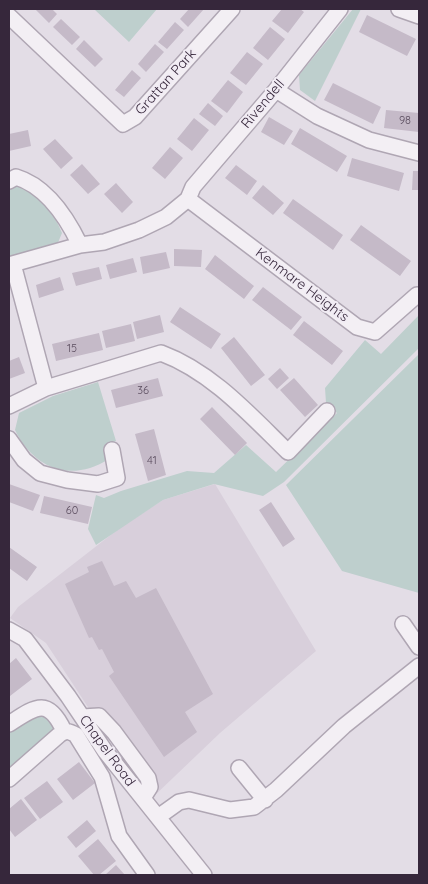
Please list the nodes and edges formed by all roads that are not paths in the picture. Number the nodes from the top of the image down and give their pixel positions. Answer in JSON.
{"nodes":[{"id":1,"x":232,"y":9,"type":"edge"},
{"id":2,"x":340,"y":9,"type":"edge"},
{"id":3,"x":399,"y":9,"type":"edge"},
{"id":4,"x":9,"y":16,"type":"edge"},
{"id":5,"x":419,"y":16,"type":"edge"},
{"id":6,"x":276,"y":90,"type":"junction"},
{"id":7,"x":419,"y":153,"type":"edge"},
{"id":8,"x":9,"y":181,"type":"edge"},
{"id":9,"x":188,"y":199,"type":"junction"},
{"id":10,"x":80,"y":245,"type":"junction"},
{"id":11,"x":11,"y":265,"type":"edge"},
{"id":12,"x":417,"y":295,"type":"dead end"},
{"id":13,"x":46,"y":388,"type":"junction"},
{"id":14,"x":9,"y":406,"type":"edge"},
{"id":15,"x":326,"y":411,"type":"dead end"},
{"id":16,"x":9,"y":439,"type":"edge"},
{"id":17,"x":112,"y":450,"type":"dead end"},
{"id":18,"x":403,"y":624,"type":"dead end"},
{"id":19,"x":9,"y":630,"type":"edge"},
{"id":20,"x":419,"y":647,"type":"edge"},
{"id":21,"x":419,"y":666,"type":"edge"},
{"id":22,"x":9,"y":724,"type":"edge"},
{"id":23,"x":64,"y":731,"type":"junction"},
{"id":24,"x":239,"y":768,"type":"dead end"},
{"id":25,"x":9,"y":779,"type":"edge"},
{"id":26,"x":265,"y":800,"type":"junction"},
{"id":27,"x":158,"y":816,"type":"junction"},
{"id":28,"x":147,"y":875,"type":"edge"},
{"id":29,"x":204,"y":875,"type":"edge"}],
"edges":[{"from":1,"to":4,"type":"street","name":"Grattan Park"},
{"from":2,"to":6,"type":"street","name":"Rivendell"},
{"from":3,"to":5,"type":"street"},
{"from":6,"to":7,"type":"street"},
{"from":6,"to":9,"type":"street","name":"Rivendell"},
{"from":8,"to":10,"type":"street"},
{"from":9,"to":10,"type":"street"},
{"from":9,"to":12,"type":"street","name":"Kenmare Heights"},
{"from":10,"to":11,"type":"street"},
{"from":11,"to":13,"type":"street"},
{"from":13,"to":14,"type":"street"},
{"from":13,"to":15,"type":"street"},
{"from":16,"to":17,"type":"street"},
{"from":18,"to":20,"type":"street"},
{"from":19,"to":27,"type":"street","name":"Chapel Road"},
{"from":21,"to":26,"type":"street"},
{"from":22,"to":23,"type":"street"},
{"from":23,"to":25,"type":"street"},
{"from":23,"to":28,"type":"street"},
{"from":24,"to":26,"type":"street"},
{"from":26,"to":27,"type":"street"},
{"from":27,"to":29,"type":"street","name":"Chapel Road"}]}
